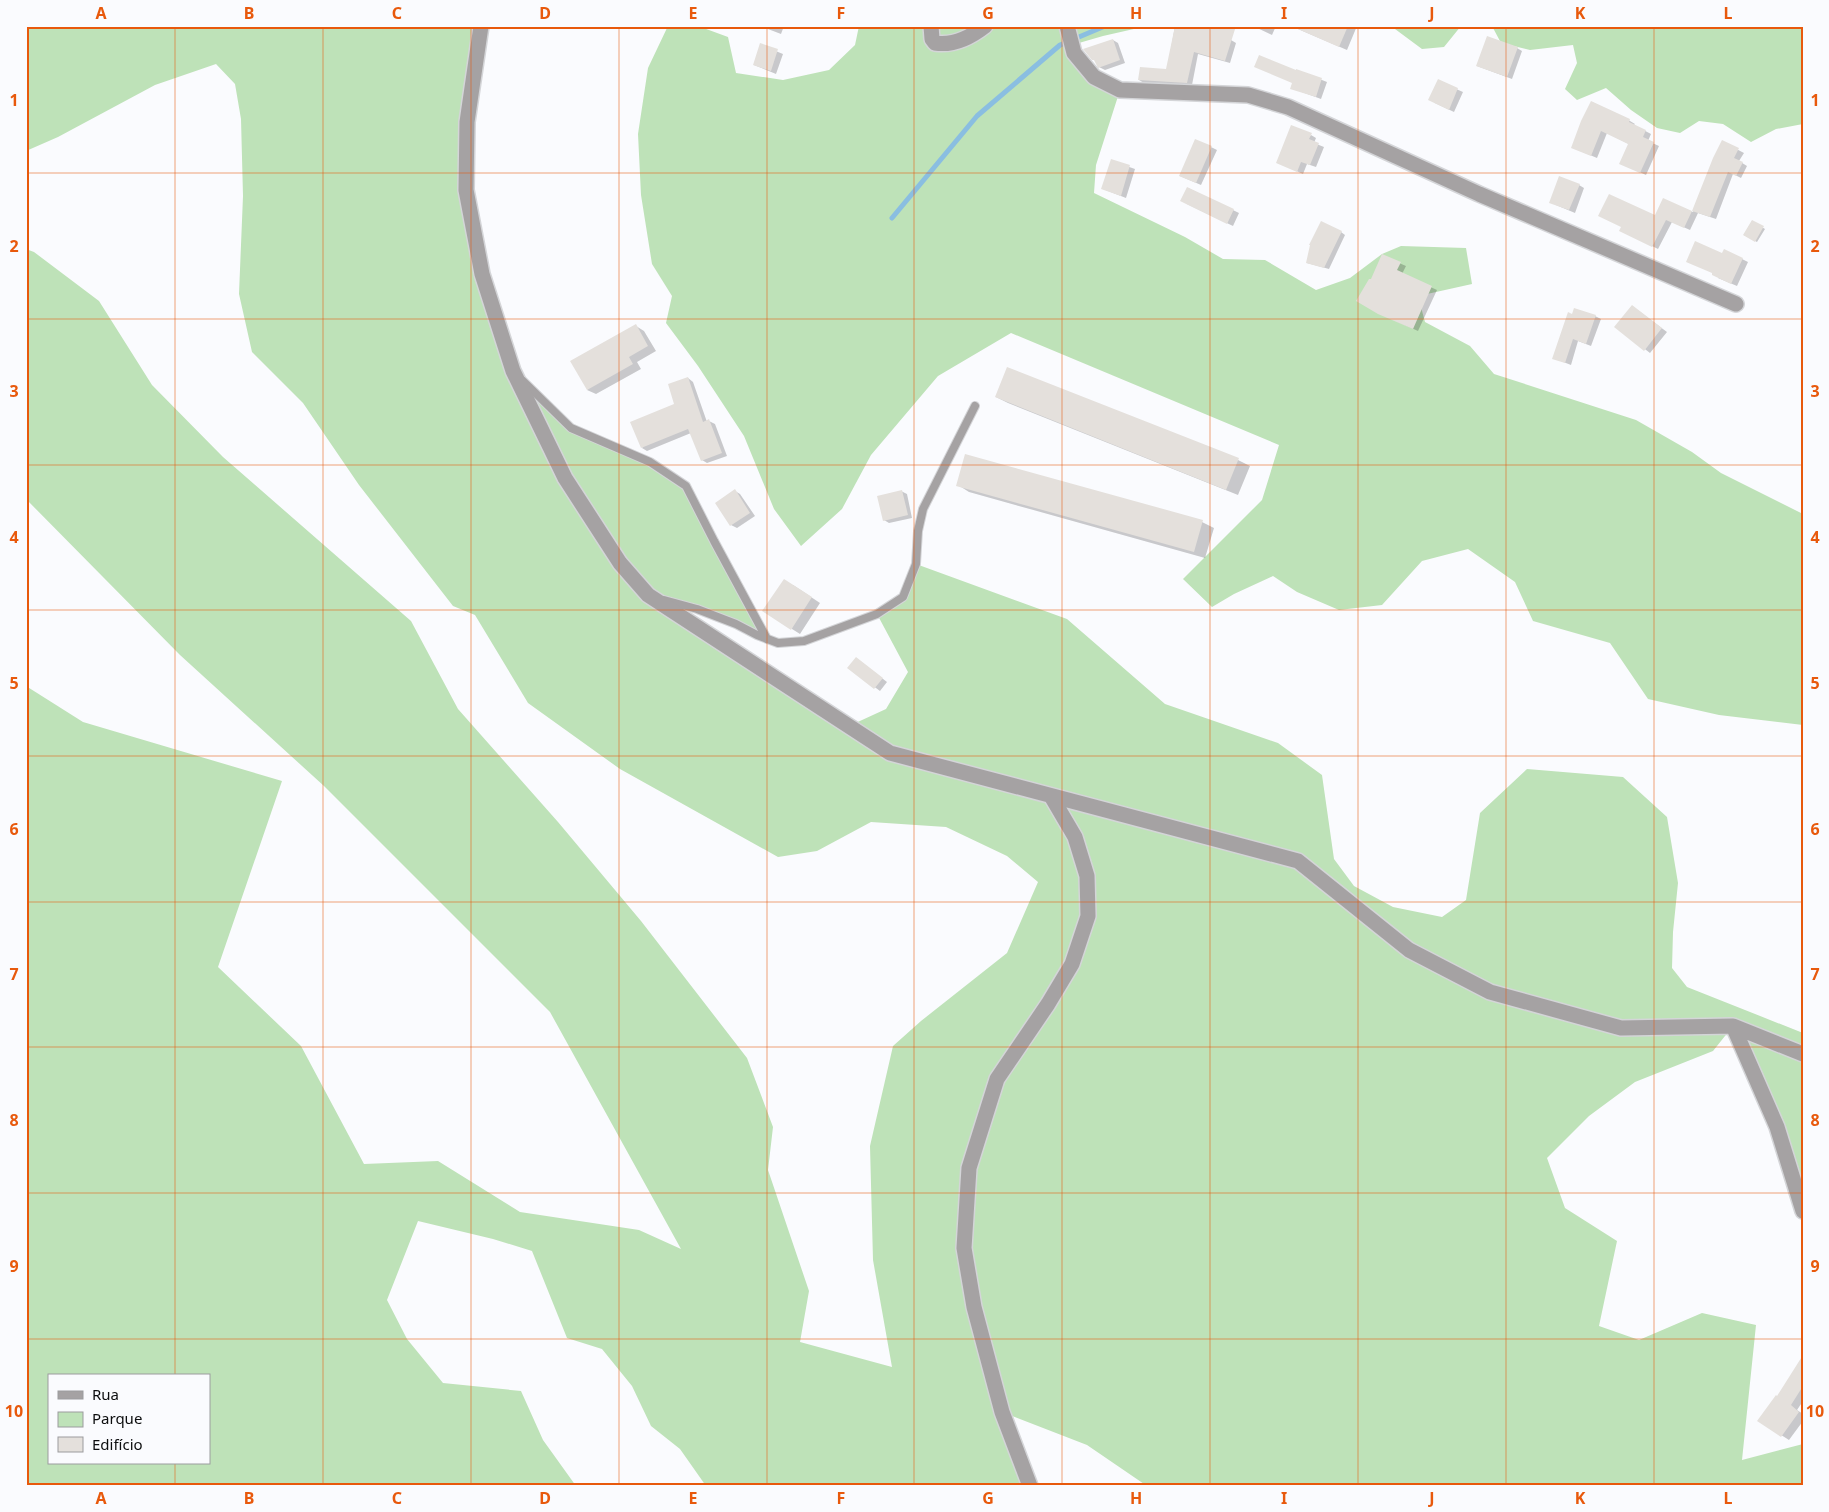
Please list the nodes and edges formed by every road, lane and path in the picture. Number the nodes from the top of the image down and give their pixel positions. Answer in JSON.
{"nodes":[{"id":1,"x":481,"y":26,"type":"edge"},
{"id":2,"x":931,"y":26,"type":"edge"},
{"id":3,"x":985,"y":26,"type":"edge"},
{"id":4,"x":1067,"y":29,"type":"edge"},
{"id":5,"x":1736,"y":304,"type":"dead end"},
{"id":6,"x":513,"y":371,"type":"junction"},
{"id":7,"x":974,"y":406,"type":"dead end"},
{"id":8,"x":648,"y":596,"type":"junction"},
{"id":9,"x":767,"y":639,"type":"junction"},
{"id":10,"x":1051,"y":796,"type":"junction"},
{"id":11,"x":1733,"y":1026,"type":"junction"},
{"id":12,"x":1803,"y":1054,"type":"edge"},
{"id":13,"x":1803,"y":1212,"type":"edge"},
{"id":14,"x":1030,"y":1486,"type":"edge"}],
"edges":[{"from":1,"to":6,"type":"street"},
{"from":2,"to":3,"type":"street"},
{"from":4,"to":5,"type":"street"},
{"from":6,"to":8,"type":"street"},
{"from":6,"to":9,"type":"lane"},
{"from":7,"to":9,"type":"lane"},
{"from":8,"to":9,"type":"lane"},
{"from":8,"to":10,"type":"street"},
{"from":10,"to":11,"type":"street"},
{"from":10,"to":14,"type":"street"},
{"from":11,"to":12,"type":"street"},
{"from":11,"to":13,"type":"street"}]}
